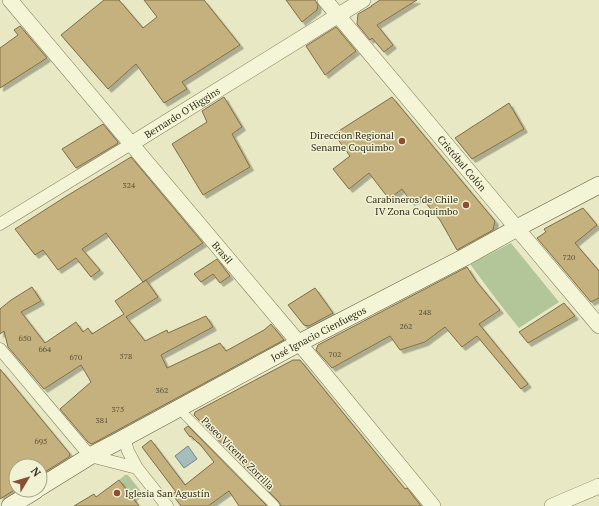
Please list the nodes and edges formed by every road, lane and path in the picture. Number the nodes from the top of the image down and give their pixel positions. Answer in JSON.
{"nodes":[{"id":1,"x":10,"y":0,"type":"edge"},
{"id":2,"x":325,"y":0,"type":"edge"},
{"id":3,"x":363,"y":0,"type":"edge"},
{"id":4,"x":338,"y":15,"type":"junction"},
{"id":5,"x":131,"y":144,"type":"junction"},
{"id":6,"x":599,"y":185,"type":"edge"},
{"id":7,"x":0,"y":224,"type":"edge"},
{"id":8,"x":517,"y":228,"type":"junction"},
{"id":9,"x":599,"y":326,"type":"edge"},
{"id":10,"x":299,"y":343,"type":"junction"},
{"id":11,"x":0,"y":349,"type":"edge"},
{"id":12,"x":185,"y":415,"type":"dead end"},
{"id":13,"x":124,"y":438,"type":"junction"},
{"id":14,"x":90,"y":456,"type":"junction"},
{"id":15,"x":137,"y":468,"type":"junction"},
{"id":16,"x":48,"y":482,"type":"edge"},
{"id":17,"x":599,"y":486,"type":"edge"},
{"id":18,"x":23,"y":498,"type":"edge"},
{"id":19,"x":10,"y":506,"type":"edge"},
{"id":20,"x":167,"y":506,"type":"edge"},
{"id":21,"x":275,"y":506,"type":"edge"},
{"id":22,"x":433,"y":506,"type":"edge"},
{"id":23,"x":552,"y":506,"type":"edge"}],
"edges":[{"from":1,"to":5,"type":"street","name":"Brasil"},
{"from":2,"to":4,"type":"street","name":"Cristóbal Colón"},
{"from":3,"to":4,"type":"street","name":"Bernardo O'Higgins"},
{"from":4,"to":5,"type":"street","name":"Bernardo O'Higgins"},
{"from":4,"to":8,"type":"street","name":"Cristóbal Colón"},
{"from":5,"to":7,"type":"street","name":"Bernardo O'Higgins"},
{"from":5,"to":10,"type":"street","name":"Brasil"},
{"from":6,"to":8,"type":"main road","name":"José Ignacio Cienfuegos"},
{"from":8,"to":9,"type":"street","name":"Cristóbal Colón"},
{"from":8,"to":10,"type":"main road","name":"José Ignacio Cienfuegos"},
{"from":10,"to":13,"type":"main road","name":"José Ignacio Cienfuegos"},
{"from":10,"to":22,"type":"street","name":"Brasil"},
{"from":11,"to":14,"type":"street"},
{"from":12,"to":21,"type":"street","name":"Paseo Vicente Zorrilla"},
{"from":13,"to":14,"type":"main road","name":"José Ignacio Cienfuegos"},
{"from":13,"to":15,"type":"street"},
{"from":14,"to":15,"type":"street"},
{"from":14,"to":16,"type":"main road","name":"José Ignacio Cienfuegos"},
{"from":15,"to":20,"type":"street"},
{"from":17,"to":23,"type":"street"},
{"from":18,"to":19,"type":"main road"}]}
